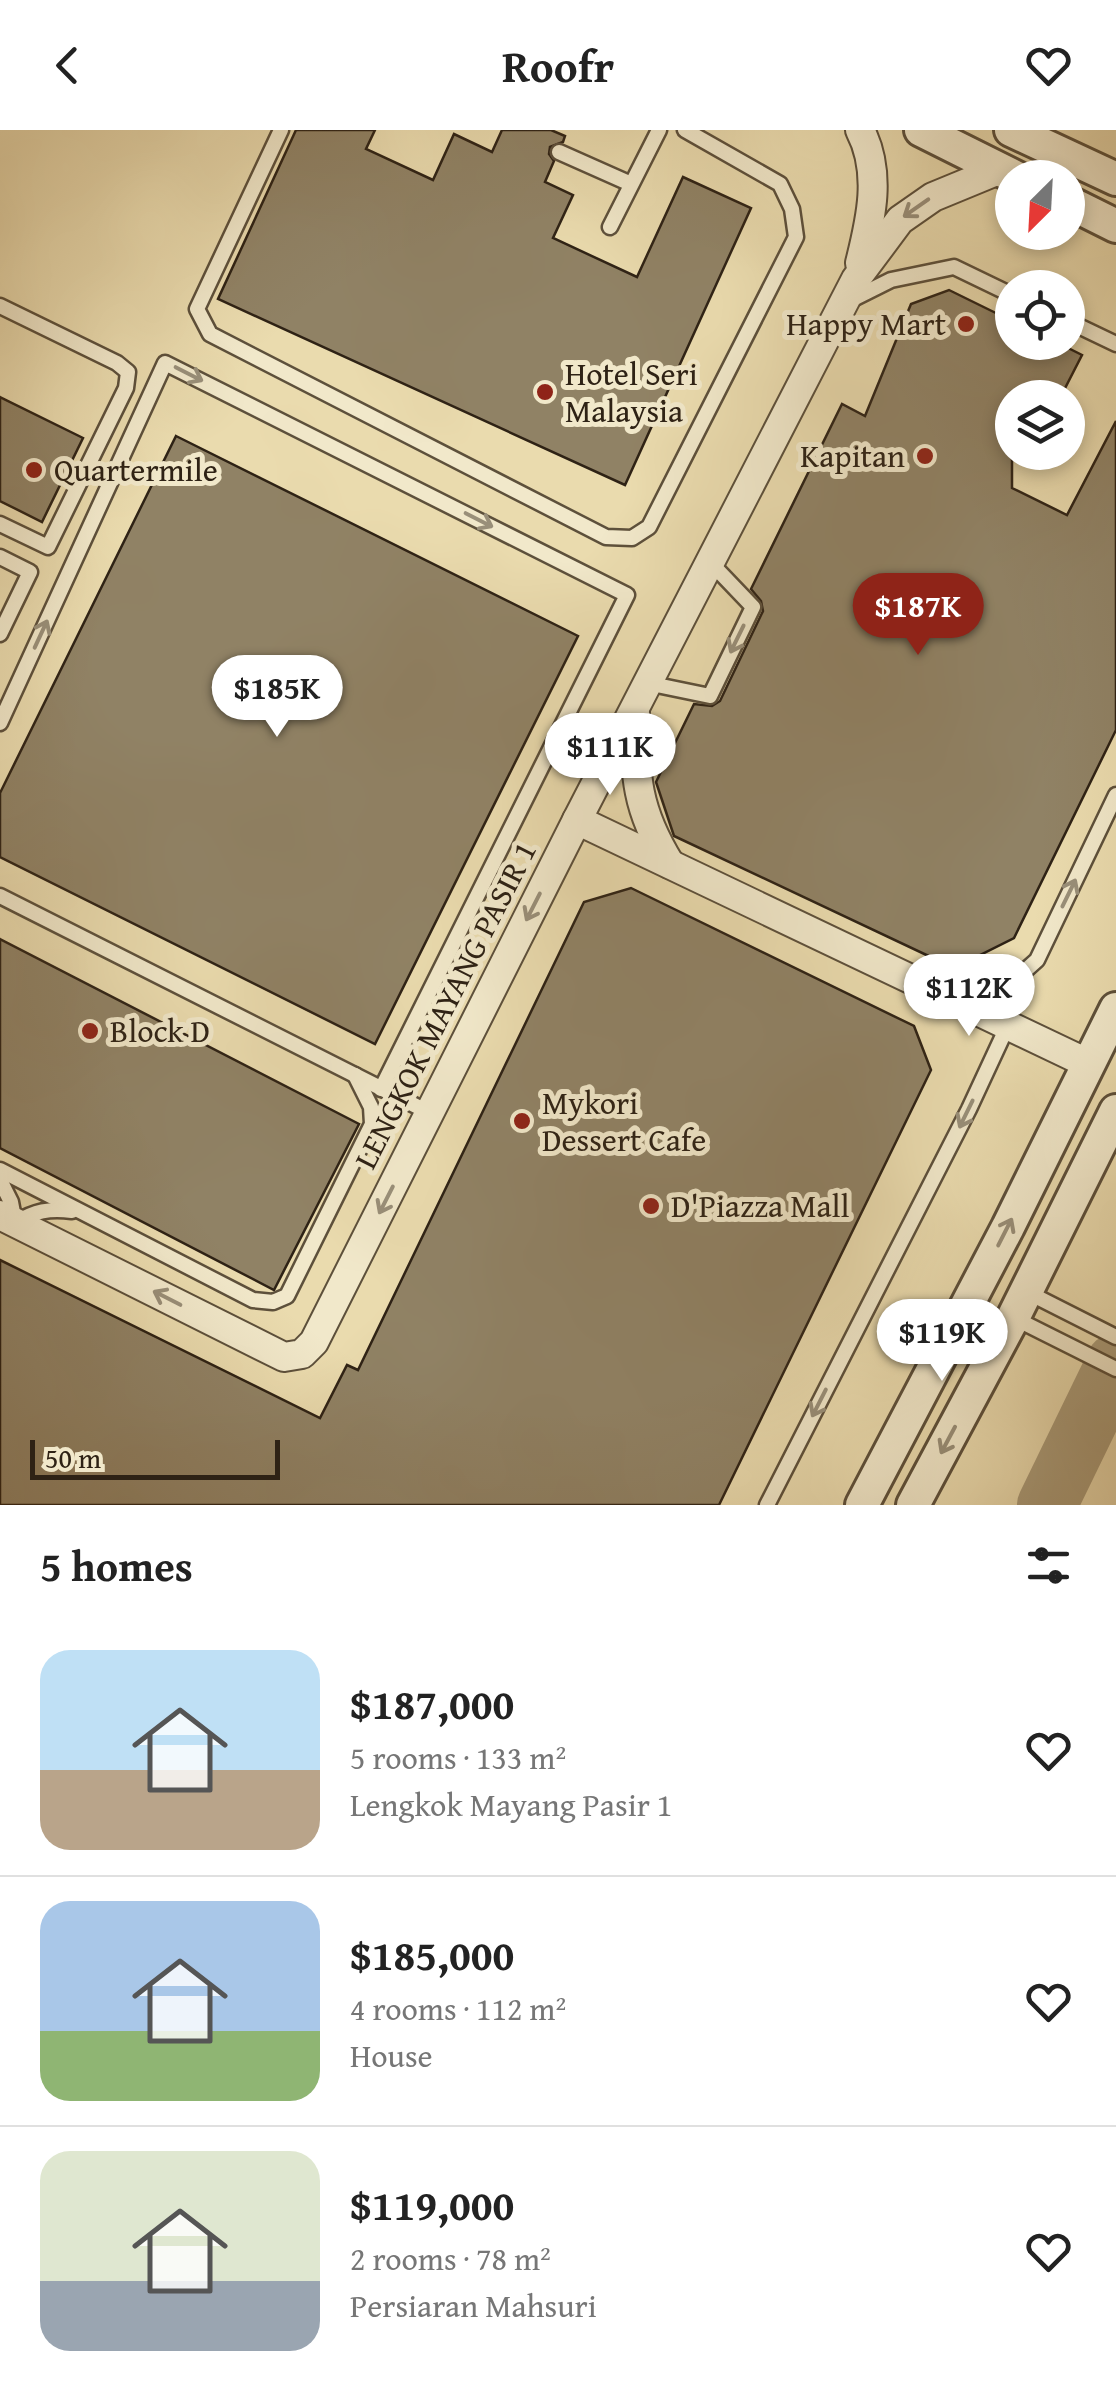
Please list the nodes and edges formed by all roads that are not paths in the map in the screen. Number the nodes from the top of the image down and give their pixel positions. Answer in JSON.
{"nodes":[{"id":1,"x":280,"y":130,"type":"edge"},
{"id":2,"x":659,"y":130,"type":"edge"},
{"id":3,"x":685,"y":130,"type":"edge"},
{"id":4,"x":860,"y":130,"type":"edge"},
{"id":5,"x":920,"y":130,"type":"edge"},
{"id":6,"x":1011,"y":130,"type":"edge"},
{"id":7,"x":559,"y":152,"type":"dead end"},
{"id":8,"x":995,"y":167,"type":"edge"},
{"id":9,"x":995,"y":178,"type":"edge"},
{"id":10,"x":1116,"y":180,"type":"edge"},
{"id":11,"x":631,"y":184,"type":"junction"},
{"id":12,"x":1085,"y":210,"type":"edge"},
{"id":13,"x":1116,"y":226,"type":"edge"},
{"id":14,"x":610,"y":227,"type":"dead end"},
{"id":15,"x":995,"y":287,"type":"edge"},
{"id":16,"x":849,"y":292,"type":"junction"},
{"id":17,"x":0,"y":306,"type":"edge"},
{"id":18,"x":1085,"y":329,"type":"edge"},
{"id":19,"x":1116,"y":344,"type":"edge"},
{"id":20,"x":0,"y":524,"type":"edge"},
{"id":21,"x":0,"y":558,"type":"edge"},
{"id":22,"x":710,"y":562,"type":"junction"},
{"id":23,"x":0,"y":634,"type":"edge"},
{"id":24,"x":641,"y":696,"type":"junction"},
{"id":25,"x":0,"y":723,"type":"edge"},
{"id":26,"x":1116,"y":795,"type":"edge"},
{"id":27,"x":577,"y":820,"type":"junction"},
{"id":28,"x":670,"y":864,"type":"junction"},
{"id":29,"x":0,"y":896,"type":"edge"},
{"id":30,"x":955,"y":1000,"type":"junction"},
{"id":31,"x":1116,"y":1009,"type":"edge"},
{"id":32,"x":1008,"y":1026,"type":"junction"},
{"id":33,"x":1089,"y":1064,"type":"junction"},
{"id":34,"x":355,"y":1075,"type":"junction"},
{"id":35,"x":381,"y":1089,"type":"junction"},
{"id":36,"x":1116,"y":1111,"type":"edge"},
{"id":37,"x":430,"y":1113,"type":"junction"},
{"id":38,"x":0,"y":1170,"type":"edge"},
{"id":39,"x":0,"y":1180,"type":"edge"},
{"id":40,"x":83,"y":1212,"type":"junction"},
{"id":41,"x":7,"y":1219,"type":"edge"},
{"id":42,"x":1018,"y":1310,"type":"junction"},
{"id":43,"x":1116,"y":1336,"type":"edge"},
{"id":44,"x":1116,"y":1369,"type":"edge"},
{"id":45,"x":767,"y":1505,"type":"edge"},
{"id":46,"x":862,"y":1505,"type":"edge"},
{"id":47,"x":913,"y":1505,"type":"edge"}],
"edges":[{"from":1,"to":3,"type":"lane"},
{"from":2,"to":11,"type":"lane"},
{"from":4,"to":16,"type":"street","name":"LENGKOK MAYANG PASIR 1"},
{"from":5,"to":8,"type":"street"},
{"from":6,"to":10,"type":"street"},
{"from":7,"to":11,"type":"lane"},
{"from":9,"to":16,"type":"street","name":"LENGKOK MAYANG PASIR 1","one_way":true},
{"from":11,"to":14,"type":"lane"},
{"from":12,"to":13,"type":"street"},
{"from":15,"to":16,"type":"lane"},
{"from":16,"to":22,"type":"street","name":"LENGKOK MAYANG PASIR 1"},
{"from":17,"to":20,"type":"lane"},
{"from":18,"to":19,"type":"lane"},
{"from":21,"to":23,"type":"lane"},
{"from":22,"to":24,"type":"street","name":"LENGKOK MAYANG PASIR 1"},
{"from":22,"to":24,"type":"lane","one_way":true},
{"from":24,"to":27,"type":"street","name":"LENGKOK MAYANG PASIR 1"},
{"from":24,"to":28,"type":"street"},
{"from":25,"to":35,"type":"lane","one_way":true},
{"from":30,"to":26,"type":"lane","one_way":true},
{"from":27,"to":28,"type":"street"},
{"from":27,"to":37,"type":"street","name":"LENGKOK MAYANG PASIR 1","one_way":true},
{"from":28,"to":30,"type":"street"},
{"from":29,"to":34,"type":"lane"},
{"from":30,"to":32,"type":"street"},
{"from":31,"to":33,"type":"street"},
{"from":32,"to":33,"type":"street"},
{"from":32,"to":45,"type":"lane","one_way":true},
{"from":46,"to":33,"type":"street","one_way":true},
{"from":34,"to":35,"type":"lane"},
{"from":34,"to":40,"type":"lane"},
{"from":35,"to":37,"type":"lane"},
{"from":36,"to":42,"type":"street"},
{"from":37,"to":41,"type":"street","name":"LENGKOK MAYANG PASIR 1","one_way":true},
{"from":38,"to":40,"type":"lane"},
{"from":39,"to":41,"type":"lane"},
{"from":40,"to":41,"type":"lane"},
{"from":42,"to":43,"type":"lane"},
{"from":42,"to":44,"type":"lane"},
{"from":42,"to":47,"type":"street","one_way":true}]}
